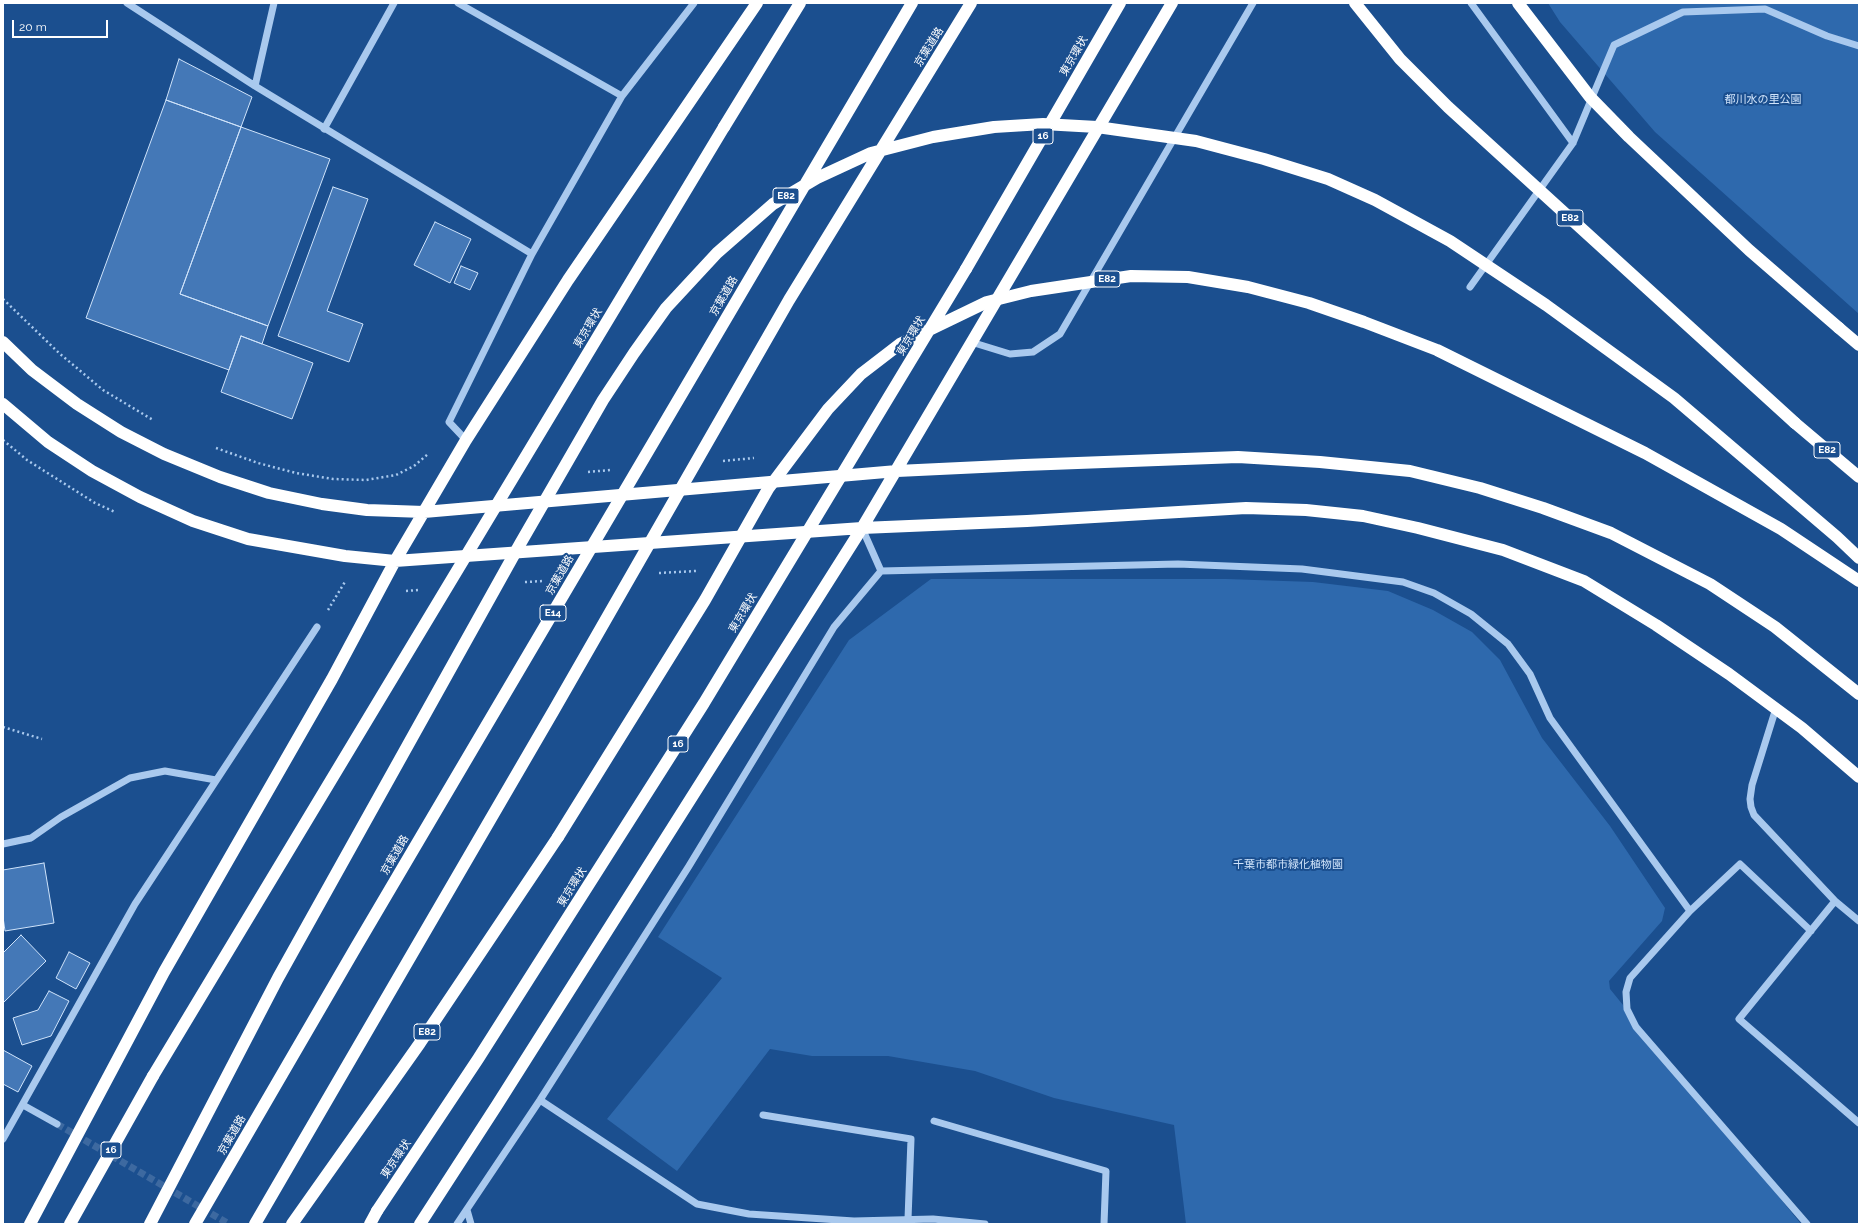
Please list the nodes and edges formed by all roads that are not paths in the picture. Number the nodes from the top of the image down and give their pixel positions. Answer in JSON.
{"nodes":[{"id":1,"x":127,"y":3,"type":"edge"},
{"id":2,"x":274,"y":3,"type":"edge"},
{"id":3,"x":394,"y":3,"type":"edge"},
{"id":4,"x":458,"y":3,"type":"edge"},
{"id":5,"x":694,"y":3,"type":"edge"},
{"id":6,"x":757,"y":3,"type":"edge"},
{"id":7,"x":800,"y":3,"type":"edge"},
{"id":8,"x":912,"y":3,"type":"edge"},
{"id":9,"x":971,"y":3,"type":"edge"},
{"id":10,"x":1120,"y":3,"type":"edge"},
{"id":11,"x":1172,"y":3,"type":"edge"},
{"id":12,"x":1253,"y":3,"type":"edge"},
{"id":13,"x":1355,"y":3,"type":"edge"},
{"id":14,"x":1471,"y":3,"type":"edge"},
{"id":15,"x":1518,"y":3,"type":"edge"},
{"id":16,"x":1859,"y":46,"type":"edge"},
{"id":17,"x":255,"y":86,"type":"junction"},
{"id":18,"x":622,"y":96,"type":"junction"},
{"id":19,"x":324,"y":129,"type":"junction"},
{"id":20,"x":1573,"y":143,"type":"junction"},
{"id":21,"x":532,"y":254,"type":"junction"},
{"id":22,"x":1470,"y":287,"type":"dead end"},
{"id":23,"x":3,"y":342,"type":"edge"},
{"id":24,"x":971,"y":342,"type":"junction"},
{"id":25,"x":1859,"y":345,"type":"edge"},
{"id":26,"x":3,"y":404,"type":"edge"},
{"id":27,"x":466,"y":440,"type":"junction"},
{"id":28,"x":897,"y":471,"type":"junction"},
{"id":29,"x":1859,"y":477,"type":"edge"},
{"id":30,"x":424,"y":512,"type":"junction"},
{"id":31,"x":862,"y":528,"type":"junction"},
{"id":32,"x":1859,"y":558,"type":"edge"},
{"id":33,"x":395,"y":560,"type":"junction"},
{"id":34,"x":881,"y":571,"type":"junction"},
{"id":35,"x":1859,"y":581,"type":"edge"},
{"id":36,"x":317,"y":627,"type":"road end"},
{"id":37,"x":1859,"y":694,"type":"edge"},
{"id":38,"x":1776,"y":708,"type":"junction"},
{"id":39,"x":1859,"y":777,"type":"edge"},
{"id":40,"x":216,"y":780,"type":"junction"},
{"id":41,"x":3,"y":844,"type":"edge"},
{"id":42,"x":1835,"y":901,"type":"junction"},
{"id":43,"x":1690,"y":911,"type":"junction"},
{"id":44,"x":1859,"y":921,"type":"edge"},
{"id":45,"x":1810,"y":931,"type":"junction"},
{"id":46,"x":540,"y":1100,"type":"junction"},
{"id":47,"x":23,"y":1105,"type":"junction"},
{"id":48,"x":763,"y":1115,"type":"dead end"},
{"id":49,"x":934,"y":1121,"type":"dead end"},
{"id":50,"x":1859,"y":1123,"type":"edge"},
{"id":51,"x":57,"y":1124,"type":"tunnel mouth"},
{"id":52,"x":3,"y":1138,"type":"edge"},
{"id":53,"x":467,"y":1210,"type":"junction"},
{"id":54,"x":908,"y":1219,"type":"junction"},
{"id":55,"x":30,"y":1224,"type":"edge"},
{"id":56,"x":70,"y":1224,"type":"edge"},
{"id":57,"x":150,"y":1224,"type":"edge"},
{"id":58,"x":196,"y":1224,"type":"edge"},
{"id":59,"x":255,"y":1224,"type":"edge"},
{"id":60,"x":292,"y":1224,"type":"edge"},
{"id":61,"x":370,"y":1224,"type":"edge"},
{"id":62,"x":420,"y":1224,"type":"edge"},
{"id":63,"x":458,"y":1224,"type":"edge"},
{"id":64,"x":471,"y":1224,"type":"edge"},
{"id":65,"x":985,"y":1224,"type":"edge"},
{"id":66,"x":1104,"y":1224,"type":"edge"},
{"id":67,"x":1808,"y":1224,"type":"edge"}],
"edges":[{"from":1,"to":17,"type":"street"},
{"from":2,"to":17,"type":"street"},
{"from":3,"to":19,"type":"street"},
{"from":4,"to":18,"type":"street"},
{"from":5,"to":18,"type":"street"},
{"from":6,"to":27,"type":"highway"},
{"from":7,"to":56,"type":"highway","name":"東京環状","number":"16","bridge":true},
{"from":8,"to":58,"type":"highway","name":"京葉道路","number":"E14","bridge":true},
{"from":9,"to":59,"type":"highway","name":"京葉道路","bridge":true},
{"from":10,"to":61,"type":"highway","name":"東京環状","number":"16","bridge":true},
{"from":11,"to":24,"type":"highway"},
{"from":12,"to":24,"type":"street"},
{"from":13,"to":29,"type":"highway","number":"E82","bridge":true},
{"from":14,"to":20,"type":"street"},
{"from":15,"to":25,"type":"highway","bridge":true},
{"from":16,"to":20,"type":"street"},
{"from":17,"to":19,"type":"street"},
{"from":18,"to":21,"type":"street"},
{"from":19,"to":21,"type":"street"},
{"from":20,"to":22,"type":"street"},
{"from":21,"to":27,"type":"street"},
{"from":23,"to":30,"type":"highway"},
{"from":24,"to":28,"type":"highway"},
{"from":26,"to":33,"type":"highway"},
{"from":27,"to":30,"type":"highway"},
{"from":28,"to":30,"type":"highway"},
{"from":28,"to":31,"type":"highway"},
{"from":28,"to":37,"type":"highway"},
{"from":30,"to":33,"type":"highway"},
{"from":31,"to":33,"type":"highway"},
{"from":31,"to":34,"type":"street"},
{"from":31,"to":38,"type":"highway"},
{"from":31,"to":62,"type":"highway"},
{"from":32,"to":57,"type":"highway","number":"E82","bridge":true},
{"from":33,"to":55,"type":"highway"},
{"from":34,"to":43,"type":"street"},
{"from":34,"to":46,"type":"street"},
{"from":35,"to":60,"type":"highway","number":"E82","bridge":true},
{"from":36,"to":40,"type":"street"},
{"from":38,"to":39,"type":"highway"},
{"from":38,"to":42,"type":"street"},
{"from":40,"to":41,"type":"street"},
{"from":40,"to":47,"type":"street"},
{"from":42,"to":44,"type":"street"},
{"from":42,"to":45,"type":"street"},
{"from":43,"to":45,"type":"street"},
{"from":43,"to":67,"type":"street"},
{"from":45,"to":50,"type":"street"},
{"from":46,"to":53,"type":"street"},
{"from":46,"to":54,"type":"street"},
{"from":47,"to":51,"type":"street"},
{"from":47,"to":52,"type":"street"},
{"from":48,"to":54,"type":"street"},
{"from":49,"to":66,"type":"street"},
{"from":53,"to":63,"type":"street"},
{"from":53,"to":64,"type":"street"},
{"from":54,"to":65,"type":"street"}]}
